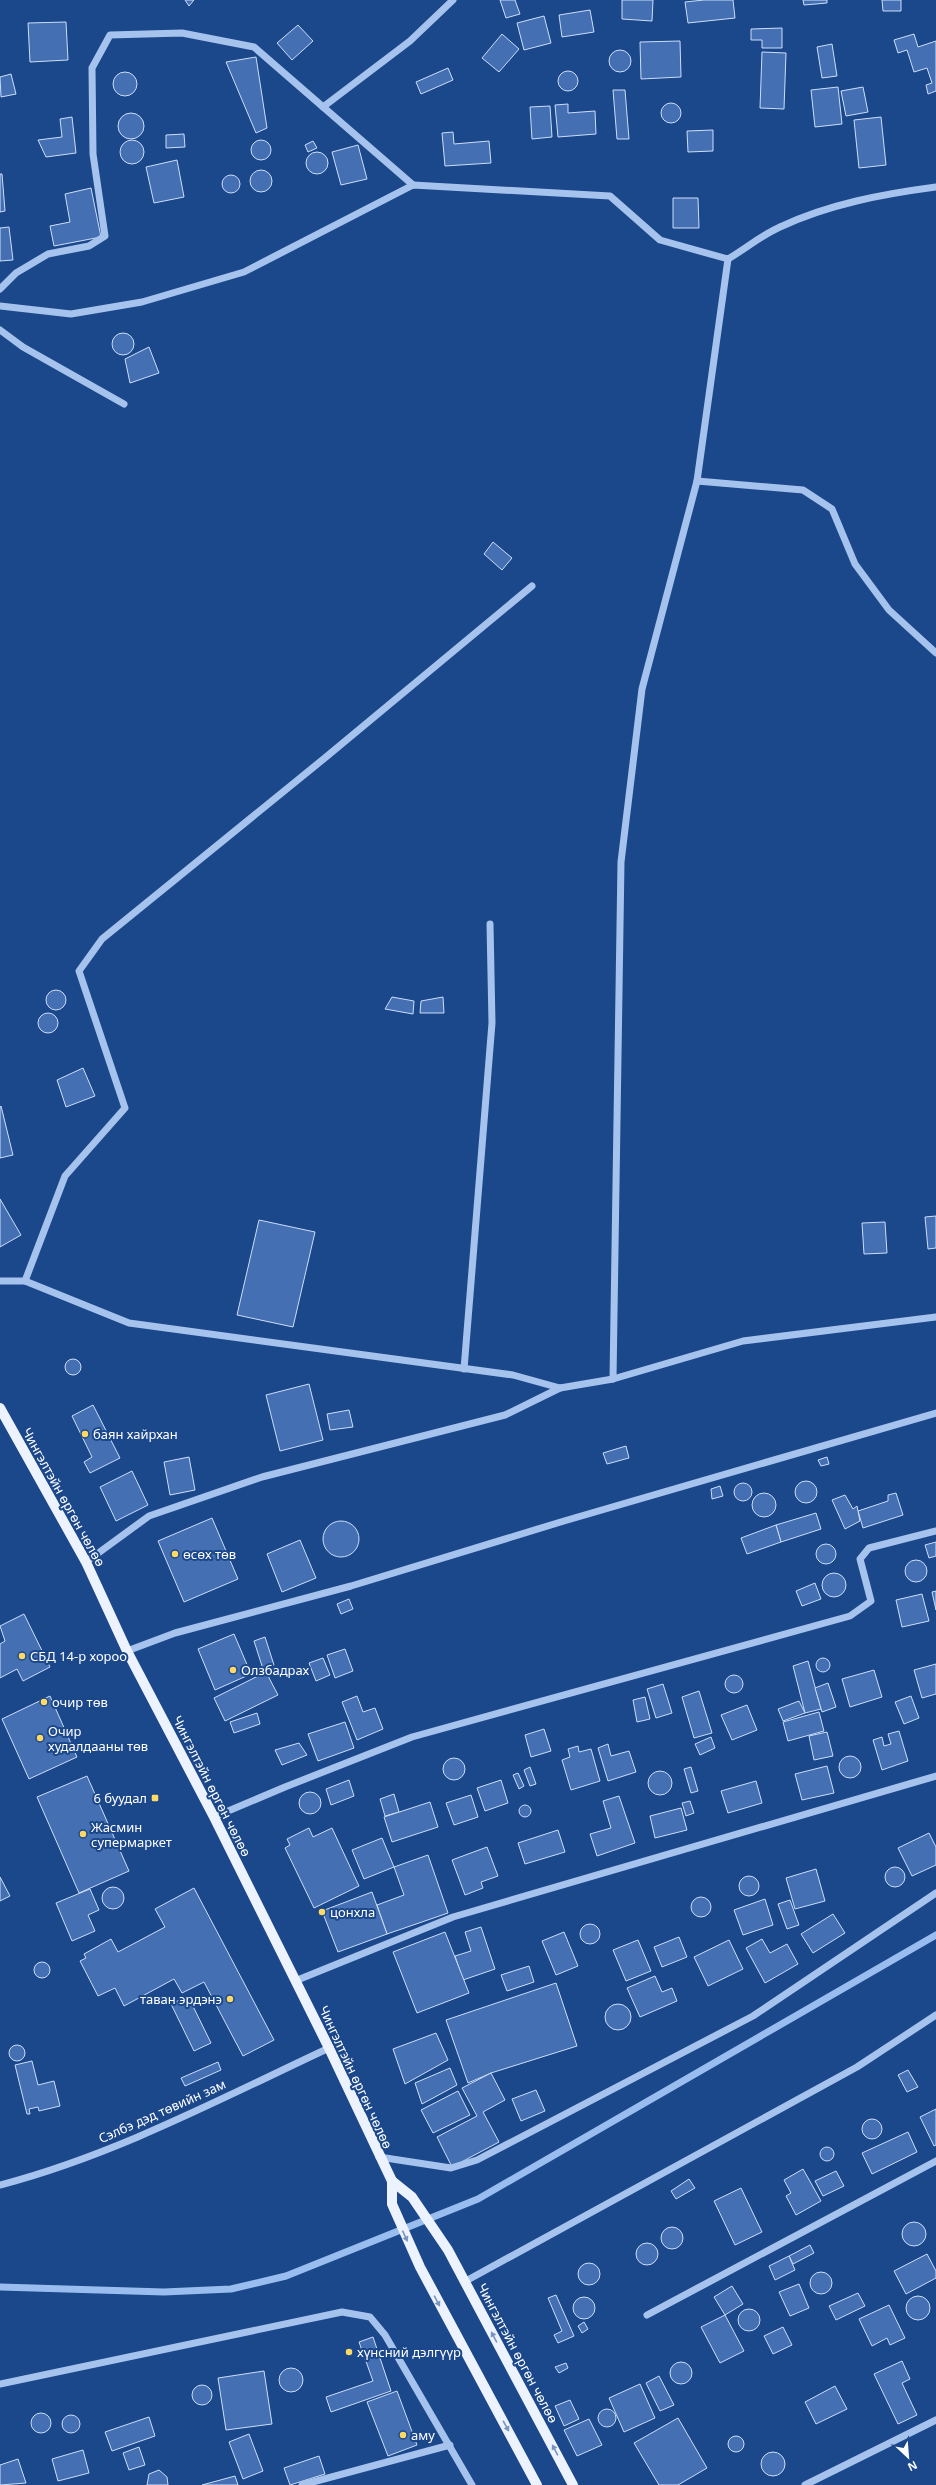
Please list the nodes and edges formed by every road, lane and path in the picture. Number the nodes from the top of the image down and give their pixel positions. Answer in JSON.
{"nodes":[{"id":1,"x":454,"y":0,"type":"edge"},
{"id":2,"x":323,"y":107,"type":"junction"},
{"id":3,"x":412,"y":185,"type":"junction"},
{"id":4,"x":936,"y":187,"type":"edge"},
{"id":5,"x":728,"y":259,"type":"junction"},
{"id":6,"x":0,"y":289,"type":"edge"},
{"id":7,"x":0,"y":306,"type":"edge"},
{"id":8,"x":0,"y":330,"type":"edge"},
{"id":9,"x":124,"y":404,"type":"dead end"},
{"id":10,"x":696,"y":481,"type":"junction"},
{"id":11,"x":532,"y":586,"type":"dead end"},
{"id":12,"x":936,"y":653,"type":"edge"},
{"id":13,"x":490,"y":924,"type":"dead end"},
{"id":14,"x":0,"y":1280,"type":"edge"},
{"id":15,"x":25,"y":1281,"type":"junction"},
{"id":16,"x":936,"y":1317,"type":"edge"},
{"id":17,"x":464,"y":1369,"type":"junction"},
{"id":18,"x":613,"y":1379,"type":"junction"},
{"id":19,"x":560,"y":1388,"type":"junction"},
{"id":20,"x":0,"y":1408,"type":"edge"},
{"id":21,"x":936,"y":1414,"type":"edge"},
{"id":22,"x":936,"y":1531,"type":"edge"},
{"id":23,"x":86,"y":1562,"type":"junction"},
{"id":24,"x":127,"y":1651,"type":"junction"},
{"id":25,"x":936,"y":1776,"type":"edge"},
{"id":26,"x":214,"y":1817,"type":"junction"},
{"id":27,"x":936,"y":1893,"type":"edge"},
{"id":28,"x":295,"y":1981,"type":"junction"},
{"id":29,"x":936,"y":2015,"type":"edge"},
{"id":30,"x":329,"y":2048,"type":"junction"},
{"id":31,"x":379,"y":2157,"type":"junction"},
{"id":32,"x":936,"y":2161,"type":"edge"},
{"id":33,"x":392,"y":2181,"type":"junction"},
{"id":34,"x":0,"y":2185,"type":"edge"},
{"id":35,"x":464,"y":2282,"type":"junction"},
{"id":36,"x":647,"y":2315,"type":"dead end"},
{"id":37,"x":0,"y":2384,"type":"edge"},
{"id":38,"x":936,"y":2420,"type":"edge"},
{"id":39,"x":450,"y":2445,"type":"junction"},
{"id":40,"x":302,"y":2485,"type":"edge"},
{"id":41,"x":472,"y":2485,"type":"edge"},
{"id":42,"x":537,"y":2485,"type":"edge"},
{"id":43,"x":573,"y":2485,"type":"edge"},
{"id":44,"x":805,"y":2485,"type":"edge"}],
"edges":[{"from":1,"to":2,"type":"street"},
{"from":2,"to":3,"type":"street"},
{"from":2,"to":6,"type":"street"},
{"from":3,"to":5,"type":"street"},
{"from":3,"to":7,"type":"street"},
{"from":4,"to":5,"type":"street"},
{"from":5,"to":10,"type":"street"},
{"from":8,"to":9,"type":"street"},
{"from":10,"to":12,"type":"street"},
{"from":10,"to":18,"type":"street"},
{"from":11,"to":15,"type":"street"},
{"from":13,"to":17,"type":"street"},
{"from":14,"to":15,"type":"street"},
{"from":15,"to":17,"type":"street"},
{"from":16,"to":18,"type":"street"},
{"from":17,"to":19,"type":"street"},
{"from":18,"to":19,"type":"street"},
{"from":19,"to":23,"type":"street"},
{"from":20,"to":23,"type":"main road","name":"Чингэлтэйн өргөн чөлөө"},
{"from":21,"to":24,"type":"street"},
{"from":22,"to":26,"type":"street"},
{"from":23,"to":24,"type":"main road","name":"Чингэлтэйн өргөн чөлөө"},
{"from":24,"to":26,"type":"main road","name":"Чингэлтэйн өргөн чөлөө"},
{"from":25,"to":28,"type":"street"},
{"from":26,"to":28,"type":"main road","name":"Чингэлтэйн өргөн чөлөө"},
{"from":27,"to":31,"type":"street"},
{"from":28,"to":30,"type":"main road","name":"Чингэлтэйн өргөн чөлөө"},
{"from":29,"to":35,"type":"street"},
{"from":30,"to":31,"type":"main road","name":"Чингэлтэйн өргөн чөлөө"},
{"from":30,"to":34,"type":"street","name":"Сэлбэ дэд төвийн зам"},
{"from":31,"to":33,"type":"main road","name":"Чингэлтэйн өргөн чөлөө"},
{"from":32,"to":36,"type":"street"},
{"from":33,"to":35,"type":"main road","name":"Чингэлтэйн өргөн чөлөө"},
{"from":33,"to":42,"type":"main road","name":"Чингэлтэйн өргөн чөлөө","one_way":true},
{"from":43,"to":35,"type":"main road","name":"Чингэлтэйн өргөн чөлөө","one_way":true},
{"from":37,"to":39,"type":"street"},
{"from":38,"to":44,"type":"street"},
{"from":39,"to":40,"type":"street"},
{"from":39,"to":41,"type":"street"}]}
